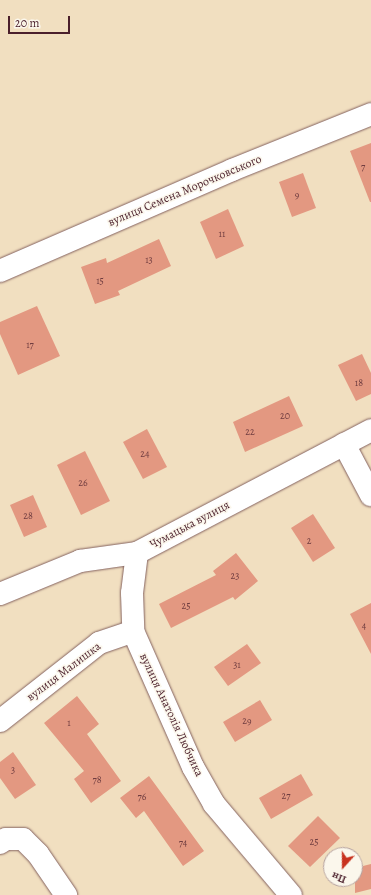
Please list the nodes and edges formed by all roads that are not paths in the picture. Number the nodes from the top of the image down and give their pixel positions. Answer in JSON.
{"nodes":[{"id":1,"x":371,"y":114,"type":"edge"},
{"id":2,"x":0,"y":271,"type":"edge"},
{"id":3,"x":371,"y":430,"type":"edge"},
{"id":4,"x":344,"y":444,"type":"junction"},
{"id":5,"x":371,"y":495,"type":"edge"},
{"id":6,"x":137,"y":554,"type":"junction"},
{"id":7,"x":0,"y":594,"type":"edge"},
{"id":8,"x":133,"y":631,"type":"junction"},
{"id":9,"x":0,"y":721,"type":"edge"},
{"id":10,"x":0,"y":843,"type":"edge"},
{"id":11,"x":66,"y":895,"type":"edge"},
{"id":12,"x":291,"y":895,"type":"edge"}],
"edges":[{"from":1,"to":2,"type":"street","name":"вулиця Семена Морочковського"},
{"from":3,"to":4,"type":"street","name":"Чумацька вулиця"},
{"from":4,"to":5,"type":"street"},
{"from":4,"to":6,"type":"street","name":"Чумацька вулиця"},
{"from":6,"to":7,"type":"street","name":"Чумацька вулиця"},
{"from":6,"to":8,"type":"street","name":"вулиця Анатолія Любчика"},
{"from":8,"to":9,"type":"street","name":"вулиця Малишка"},
{"from":8,"to":12,"type":"street","name":"вулиця Анатолія Любчика"},
{"from":10,"to":11,"type":"street"}]}
